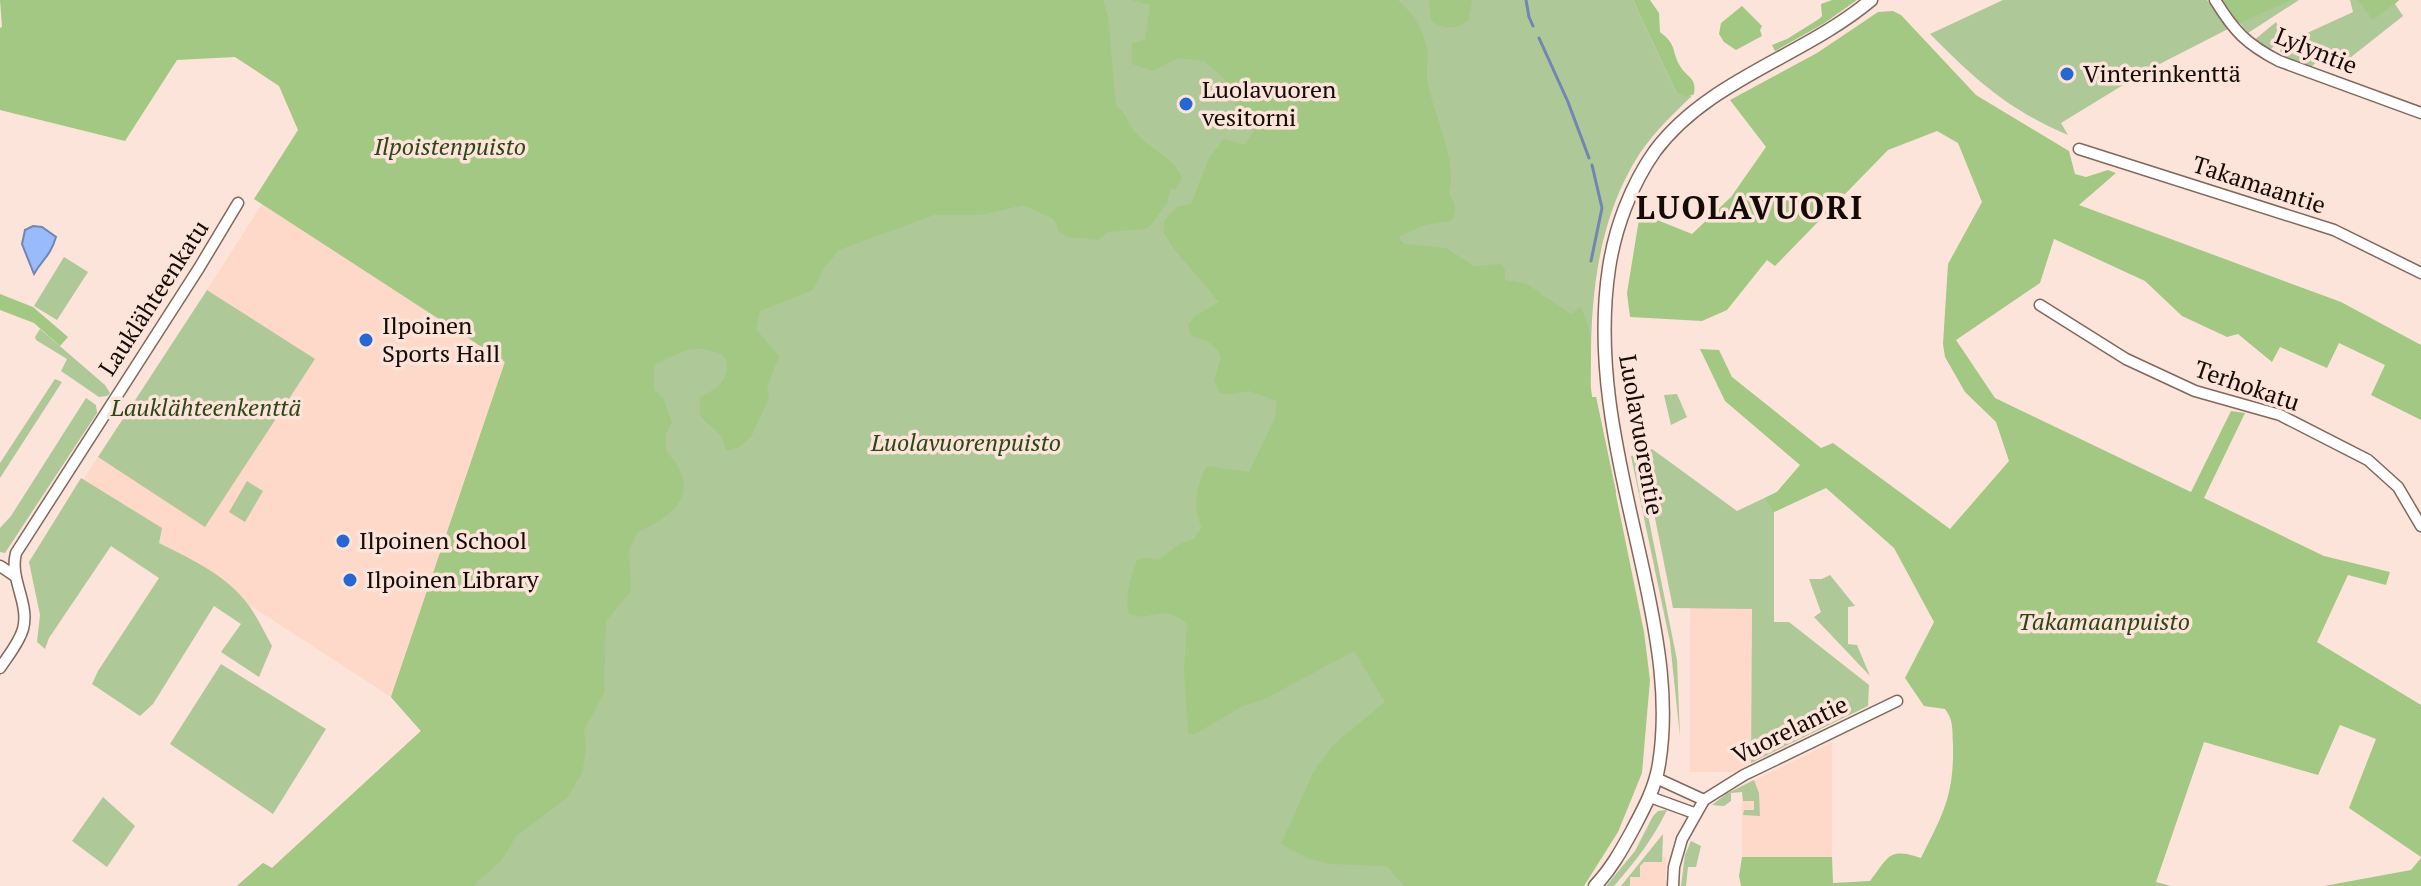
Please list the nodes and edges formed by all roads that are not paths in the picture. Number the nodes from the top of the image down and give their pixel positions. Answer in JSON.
{"nodes":[{"id":1,"x":1871,"y":0,"type":"edge"},
{"id":2,"x":2215,"y":0,"type":"edge"},
{"id":3,"x":2421,"y":113,"type":"edge"},
{"id":4,"x":2079,"y":149,"type":"dead end"},
{"id":5,"x":238,"y":203,"type":"dead end"},
{"id":6,"x":2421,"y":273,"type":"edge"},
{"id":7,"x":2040,"y":305,"type":"dead end"},
{"id":8,"x":2421,"y":526,"type":"edge"},
{"id":9,"x":0,"y":566,"type":"edge"},
{"id":10,"x":15,"y":576,"type":"junction"},
{"id":11,"x":0,"y":668,"type":"edge"},
{"id":12,"x":1897,"y":701,"type":"dead end"},
{"id":13,"x":1656,"y":778,"type":"junction"},
{"id":14,"x":1650,"y":797,"type":"junction"},
{"id":15,"x":1704,"y":800,"type":"junction"},
{"id":16,"x":1694,"y":813,"type":"junction"},
{"id":17,"x":1595,"y":886,"type":"edge"},
{"id":18,"x":1673,"y":886,"type":"edge"}],
"edges":[{"from":1,"to":13,"type":"street","name":"Luolavuorentie"},
{"from":2,"to":3,"type":"street","name":"Lylyntie"},
{"from":4,"to":6,"type":"street","name":"Takamaantie"},
{"from":5,"to":10,"type":"street","name":"Lauklähteenkatu"},
{"from":7,"to":8,"type":"street","name":"Terhokatu"},
{"from":9,"to":10,"type":"street"},
{"from":10,"to":11,"type":"street","name":"Lauklähteenkatu"},
{"from":12,"to":15,"type":"street","name":"Vuorelantie"},
{"from":13,"to":14,"type":"street","name":"Luolavuorentie"},
{"from":13,"to":15,"type":"street"},
{"from":14,"to":16,"type":"street"},
{"from":14,"to":17,"type":"street","name":"Luolavuorentie"},
{"from":15,"to":16,"type":"street","name":"Vuorelantie"},
{"from":16,"to":18,"type":"street","name":"Vuorelantie"}]}
